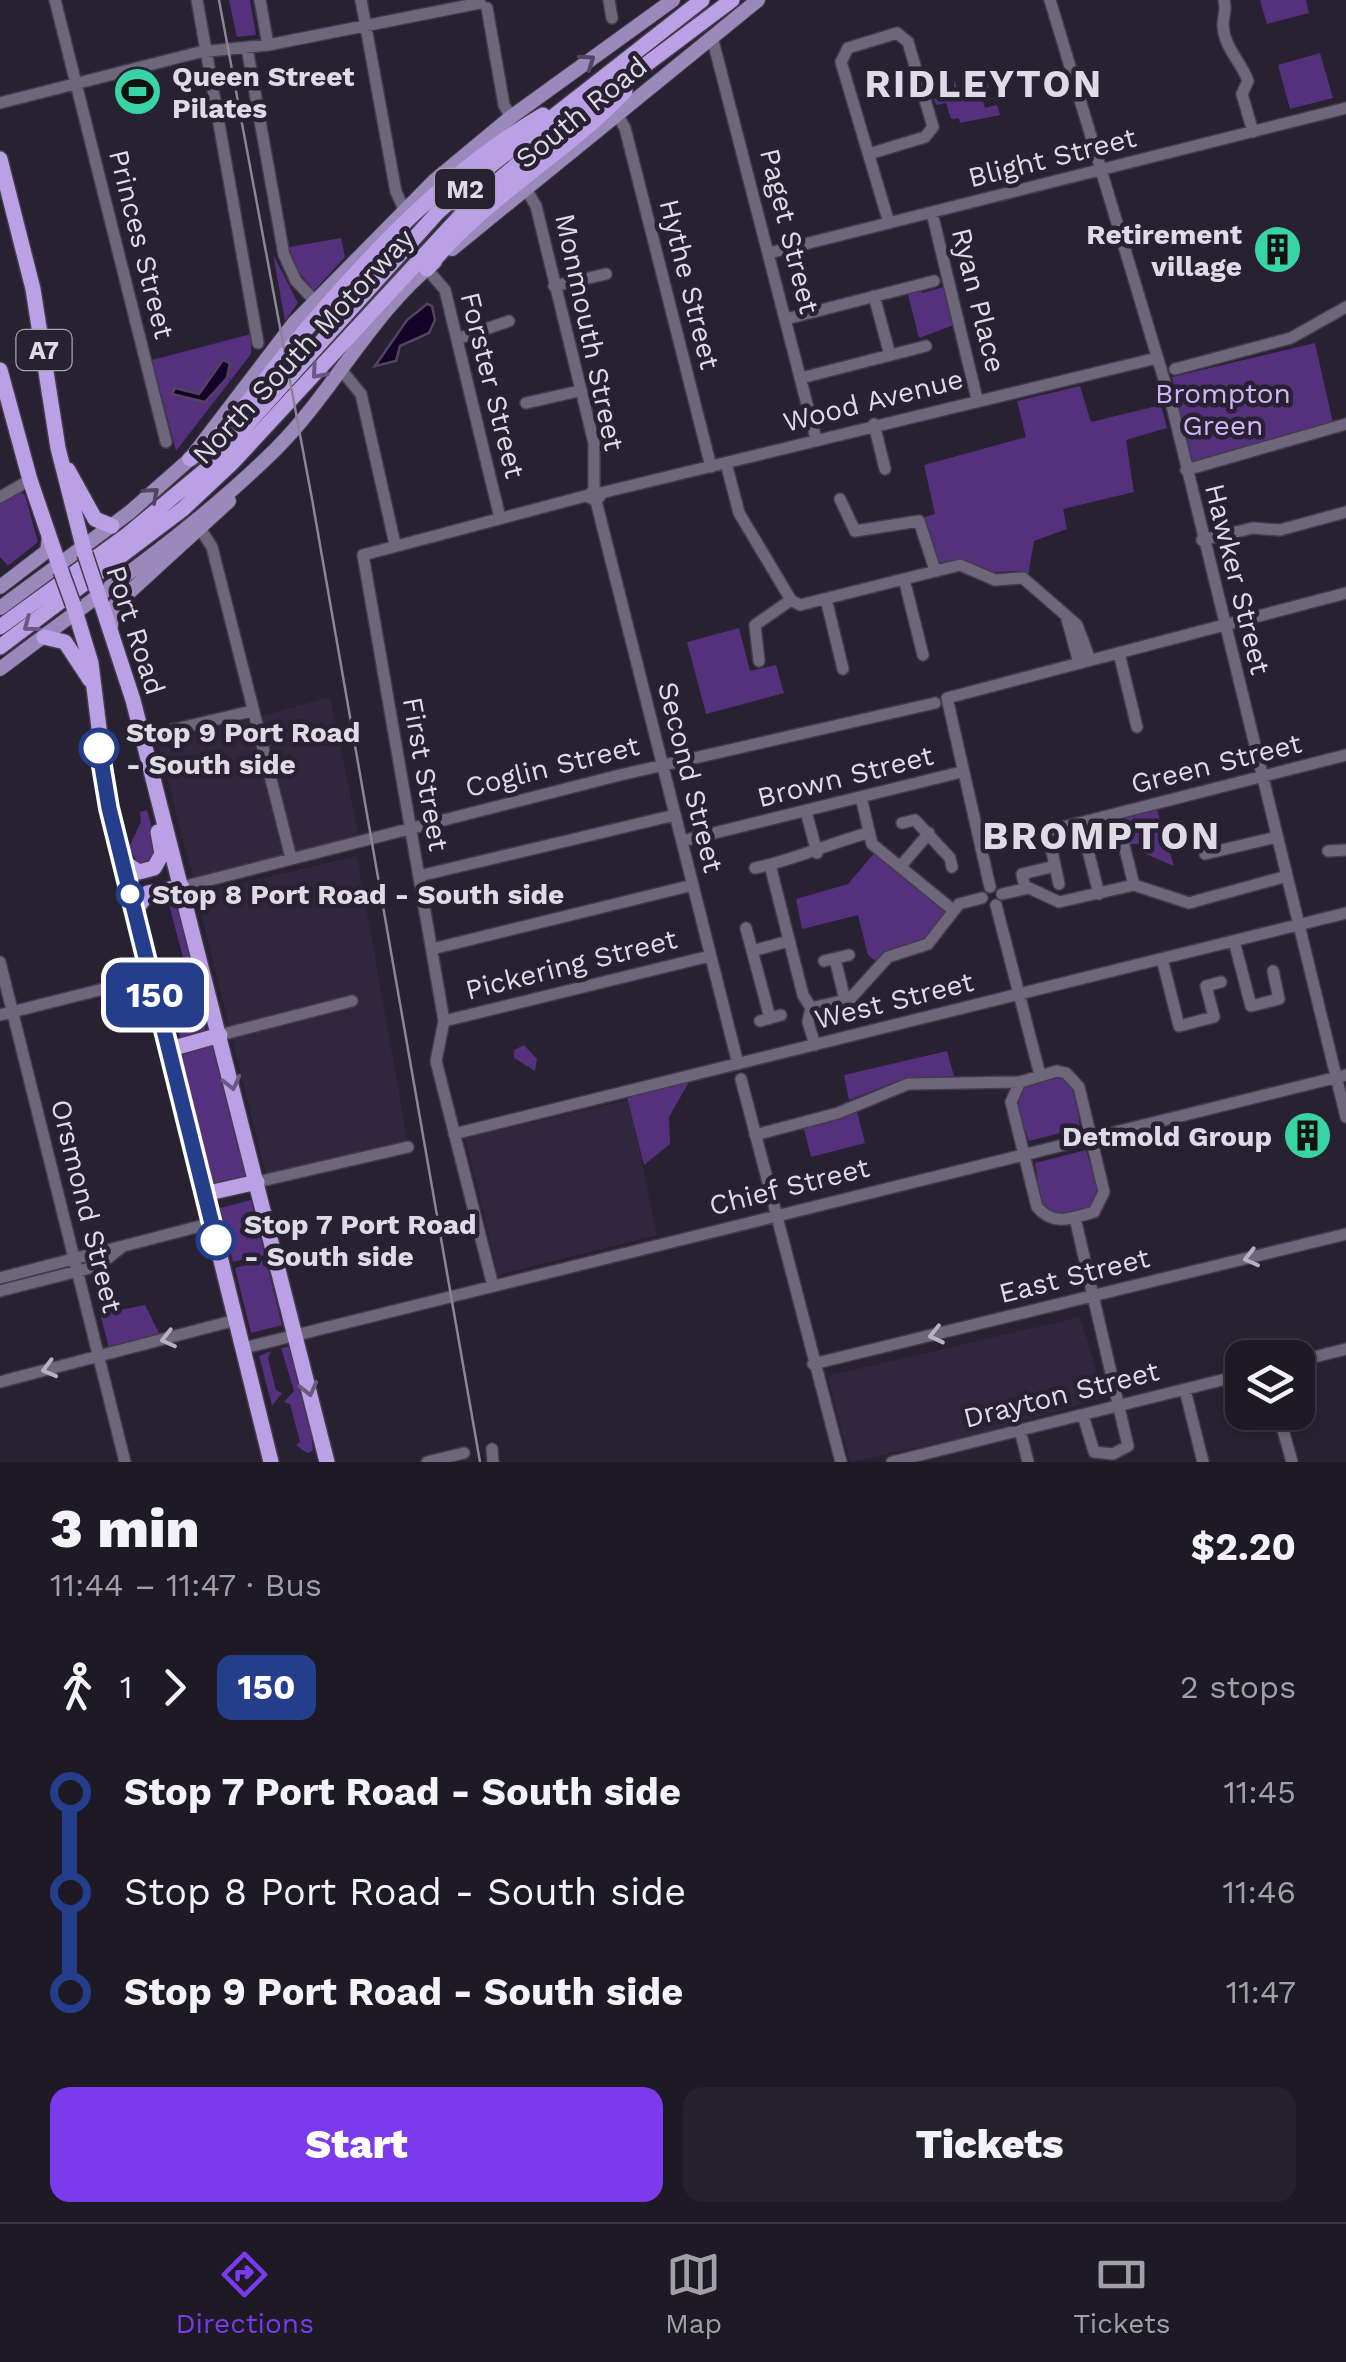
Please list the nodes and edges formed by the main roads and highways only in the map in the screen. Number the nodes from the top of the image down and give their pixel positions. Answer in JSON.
{"nodes":[{"id":1,"x":672,"y":0,"type":"edge"},
{"id":2,"x":702,"y":0,"type":"edge"},
{"id":3,"x":732,"y":0,"type":"edge"},
{"id":4,"x":758,"y":0,"type":"edge"},
{"id":5,"x":652,"y":62,"type":"junction"},
{"id":6,"x":588,"y":88,"type":"junction"},
{"id":7,"x":0,"y":159,"type":"edge"},
{"id":8,"x":427,"y":269,"type":"junction"},
{"id":9,"x":0,"y":370,"type":"edge"},
{"id":10,"x":58,"y":448,"type":"junction"},
{"id":11,"x":190,"y":458,"type":"junction"},
{"id":12,"x":247,"y":476,"type":"junction"},
{"id":13,"x":112,"y":526,"type":"junction"},
{"id":14,"x":49,"y":535,"type":"junction"},
{"id":15,"x":84,"y":551,"type":"junction"},
{"id":16,"x":61,"y":568,"type":"junction"},
{"id":17,"x":0,"y":588,"type":"edge"},
{"id":18,"x":98,"y":591,"type":"junction"},
{"id":19,"x":0,"y":608,"type":"edge"},
{"id":20,"x":75,"y":609,"type":"junction"},
{"id":21,"x":0,"y":628,"type":"edge"},
{"id":22,"x":112,"y":630,"type":"junction"},
{"id":23,"x":44,"y":637,"type":"junction"},
{"id":24,"x":0,"y":648,"type":"edge"},
{"id":25,"x":0,"y":668,"type":"edge"},
{"id":26,"x":94,"y":688,"type":"junction"},
{"id":27,"x":148,"y":760,"type":"junction"},
{"id":28,"x":122,"y":861,"type":"junction"},
{"id":29,"x":182,"y":886,"type":"junction"},
{"id":30,"x":135,"y":911,"type":"junction"},
{"id":31,"x":220,"y":1035,"type":"junction"},
{"id":32,"x":168,"y":1050,"type":"junction"},
{"id":33,"x":257,"y":1182,"type":"junction"},
{"id":34,"x":204,"y":1194,"type":"junction"},
{"id":35,"x":271,"y":1462,"type":"edge"},
{"id":36,"x":327,"y":1462,"type":"edge"}],
"edges":[{"from":11,"to":1,"type":"main road","name":"South Road","one_way":true},
{"from":2,"to":6,"type":"highway","name":"North South Motorway","number":"M2"},
{"from":3,"to":5,"type":"highway","name":"North South Motorway","number":"M2"},
{"from":4,"to":8,"type":"main road","name":"South Road"},
{"from":5,"to":8,"type":"highway"},
{"from":5,"to":24,"type":"highway","name":"North South Motorway","number":"M2","one_way":true},
{"from":6,"to":11,"type":"highway"},
{"from":6,"to":21,"type":"highway","name":"North South Motorway","number":"M2"},
{"from":7,"to":10,"type":"highway","name":"Port Road","number":"A7"},
{"from":8,"to":12,"type":"main road","name":"South Road"},
{"from":9,"to":14,"type":"highway","name":"Port Road","number":"A7"},
{"from":10,"to":13,"type":"highway"},
{"from":10,"to":15,"type":"highway","name":"Port Road","number":"A7"},
{"from":13,"to":11,"type":"main road","name":"South Road","one_way":true},
{"from":12,"to":18,"type":"main road","name":"South Road"},
{"from":12,"to":22,"type":"main road"},
{"from":13,"to":15,"type":"main road","name":"South Road"},
{"from":14,"to":16,"type":"highway","name":"Port Road","number":"A7"},
{"from":14,"to":17,"type":"main road"},
{"from":15,"to":16,"type":"main road","name":"South Road"},
{"from":15,"to":18,"type":"highway","name":"Port Road","number":"A7","bridge":true},
{"from":16,"to":19,"type":"main road","name":"South Road"},
{"from":16,"to":20,"type":"highway","name":"Port Road","number":"A7","bridge":true},
{"from":18,"to":20,"type":"main road","name":"South Road"},
{"from":18,"to":22,"type":"highway","name":"Port Road","number":"A7"},
{"from":20,"to":23,"type":"main road","name":"South Road"},
{"from":20,"to":26,"type":"highway","name":"Port Road","number":"A7"},
{"from":22,"to":27,"type":"highway","name":"Port Road","number":"A7"},
{"from":23,"to":25,"type":"main road","name":"South Road"},
{"from":23,"to":26,"type":"highway"},
{"from":26,"to":28,"type":"highway","name":"Port Road","number":"A7"},
{"from":27,"to":28,"type":"highway"},
{"from":27,"to":29,"type":"highway","name":"Port Road","number":"A7"},
{"from":28,"to":30,"type":"highway","name":"Port Road","number":"A7"},
{"from":29,"to":30,"type":"highway"},
{"from":29,"to":31,"type":"highway","name":"Port Road","number":"A7"},
{"from":30,"to":32,"type":"highway","name":"Port Road","number":"A7"},
{"from":31,"to":32,"type":"highway"},
{"from":31,"to":33,"type":"highway","name":"Port Road","number":"A7","one_way":true},
{"from":32,"to":34,"type":"highway","name":"Port Road","number":"A7"},
{"from":33,"to":34,"type":"highway"},
{"from":33,"to":36,"type":"highway","name":"Port Road","number":"A7","one_way":true},
{"from":34,"to":35,"type":"highway","name":"Port Road","number":"A7"}]}
